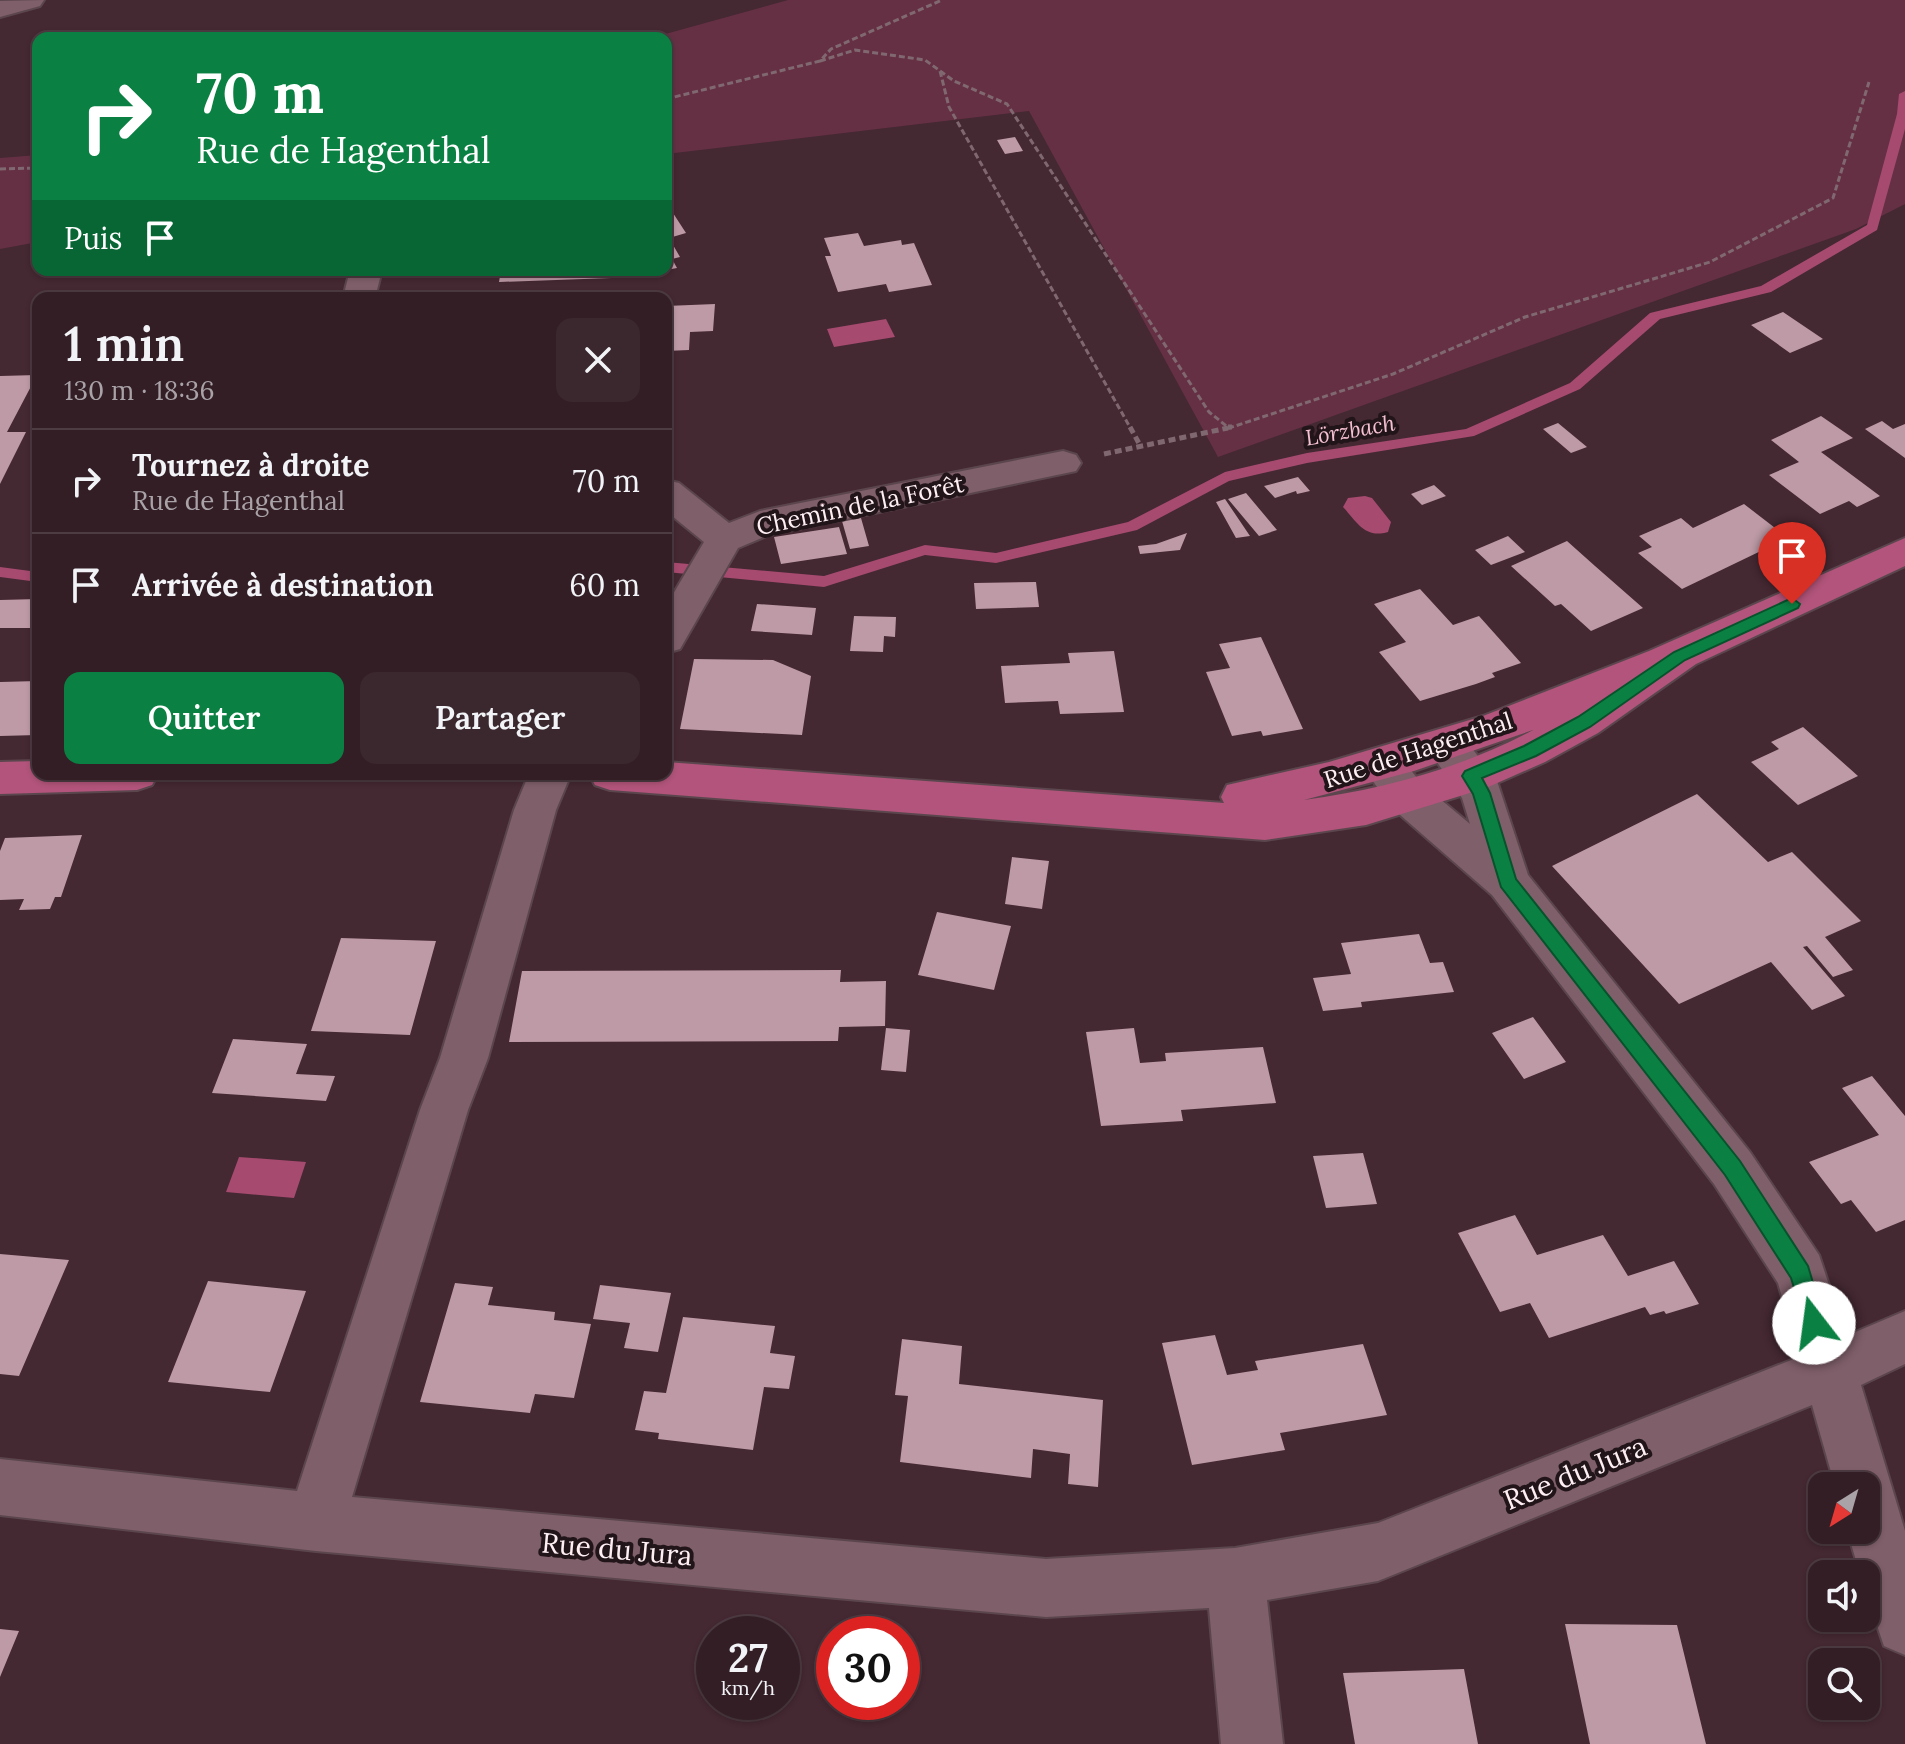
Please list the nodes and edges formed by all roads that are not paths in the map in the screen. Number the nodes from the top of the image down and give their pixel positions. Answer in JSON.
{"nodes":[{"id":1,"x":31,"y":0,"type":"edge"},
{"id":2,"x":0,"y":9,"type":"edge"},
{"id":3,"x":1063,"y":463,"type":"road end"},
{"id":4,"x":672,"y":497,"type":"edge"},
{"id":5,"x":725,"y":539,"type":"junction"},
{"id":6,"x":1905,"y":551,"type":"edge"},
{"id":7,"x":672,"y":629,"type":"edge"},
{"id":8,"x":1459,"y":760,"type":"junction"},
{"id":9,"x":32,"y":777,"type":"edge"},
{"id":10,"x":0,"y":778,"type":"edge"},
{"id":11,"x":672,"y":779,"type":"edge"},
{"id":12,"x":548,"y":780,"type":"edge"},
{"id":13,"x":1394,"y":780,"type":"junction"},
{"id":14,"x":1508,"y":882,"type":"junction"},
{"id":15,"x":1905,"y":1337,"type":"edge"},
{"id":16,"x":1828,"y":1372,"type":"junction"},
{"id":17,"x":1859,"y":1472,"type":"edge"},
{"id":18,"x":0,"y":1487,"type":"edge"},
{"id":19,"x":316,"y":1522,"type":"junction"},
{"id":20,"x":1880,"y":1543,"type":"edge"},
{"id":21,"x":1235,"y":1577,"type":"junction"},
{"id":22,"x":1905,"y":1625,"type":"edge"},
{"id":23,"x":1252,"y":1744,"type":"edge"}],
"edges":[{"from":1,"to":2,"type":"street"},
{"from":3,"to":5,"type":"street","name":"Chemin de la Forêt"},
{"from":4,"to":5,"type":"street"},
{"from":5,"to":7,"type":"street","name":"Chemin de la Forêt"},
{"from":6,"to":8,"type":"main road","name":"Rue de Hagenthal"},
{"from":8,"to":13,"type":"main road","name":"Rue de Hagenthal"},
{"from":8,"to":14,"type":"street"},
{"from":9,"to":10,"type":"main road"},
{"from":11,"to":13,"type":"main road","name":"Rue de Hagenthal"},
{"from":12,"to":19,"type":"street"},
{"from":13,"to":14,"type":"street"},
{"from":14,"to":16,"type":"street"},
{"from":15,"to":16,"type":"street","name":"Rue du Jura"},
{"from":16,"to":17,"type":"street"},
{"from":16,"to":21,"type":"street","name":"Rue du Jura"},
{"from":18,"to":19,"type":"street","name":"Rue du Jura"},
{"from":19,"to":21,"type":"street","name":"Rue du Jura"},
{"from":20,"to":22,"type":"street"},
{"from":21,"to":23,"type":"street"}]}
